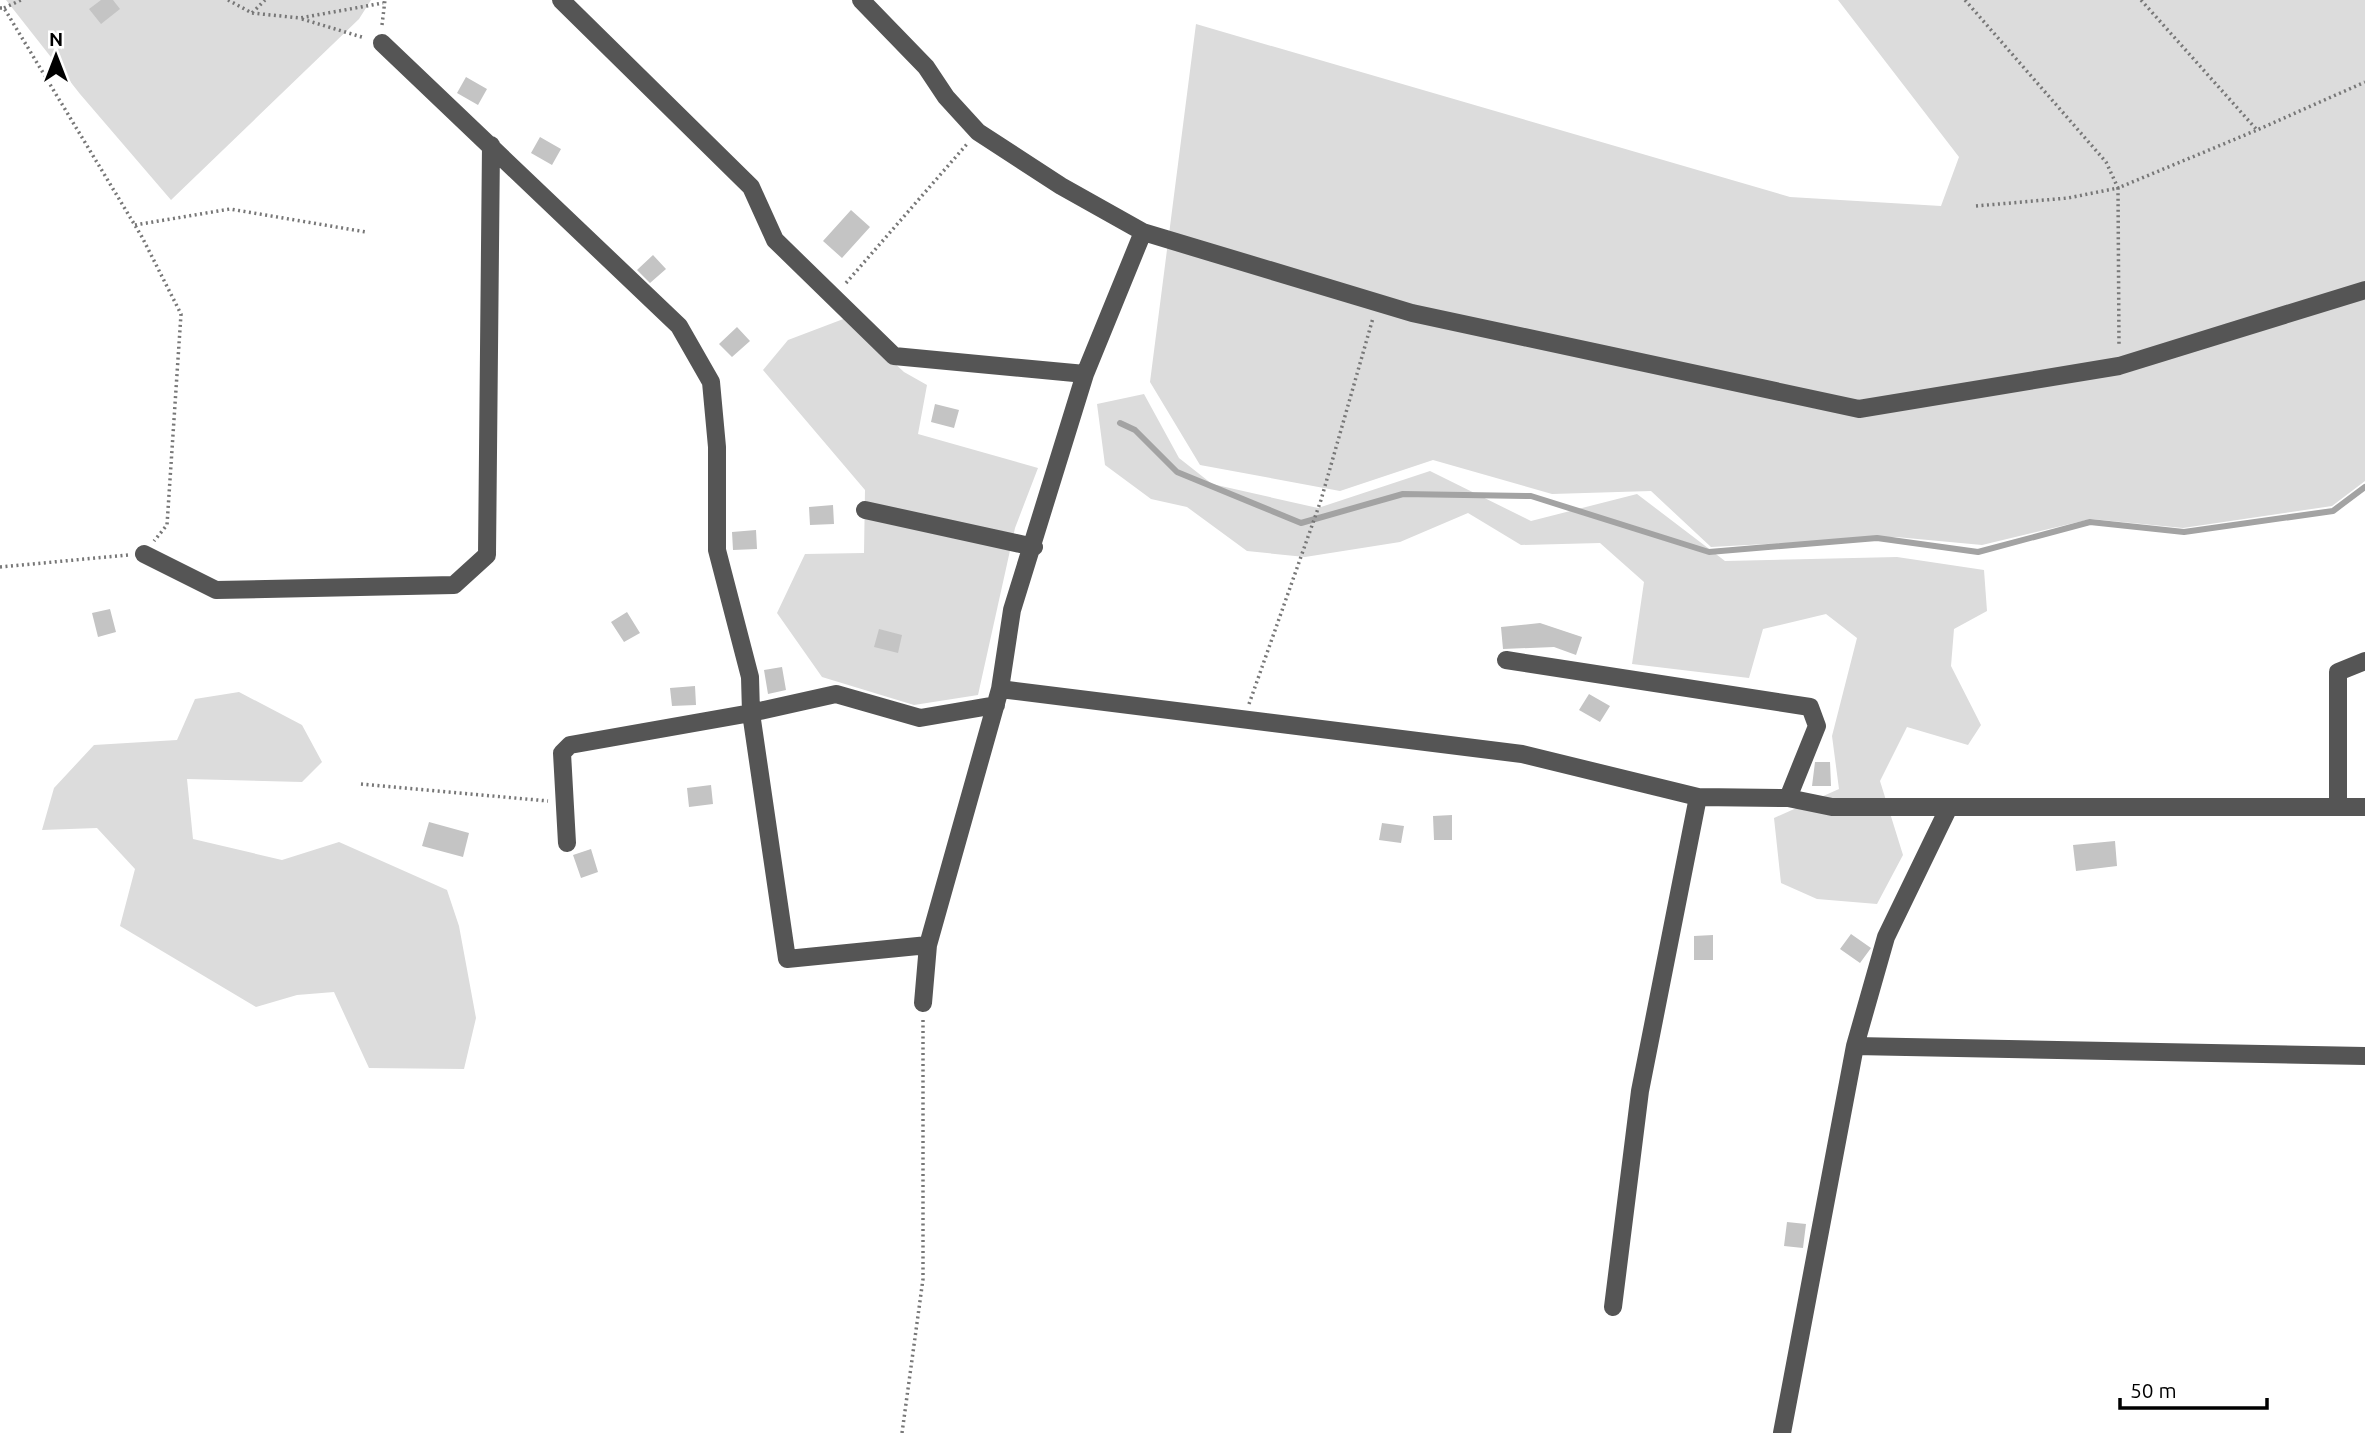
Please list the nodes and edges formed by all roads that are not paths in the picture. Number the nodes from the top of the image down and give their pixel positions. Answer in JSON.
{"nodes":[{"id":1,"x":561,"y":0,"type":"edge"},
{"id":2,"x":861,"y":0,"type":"edge"},
{"id":3,"x":382,"y":43,"type":"road end"},
{"id":4,"x":491,"y":145,"type":"junction"},
{"id":5,"x":1143,"y":232,"type":"junction"},
{"id":6,"x":2365,"y":290,"type":"edge"},
{"id":7,"x":1085,"y":374,"type":"junction"},
{"id":8,"x":865,"y":510,"type":"dead end"},
{"id":9,"x":1034,"y":547,"type":"junction"},
{"id":10,"x":144,"y":554,"type":"road end"},
{"id":11,"x":1506,"y":660,"type":"dead end"},
{"id":12,"x":2365,"y":661,"type":"edge"},
{"id":13,"x":998,"y":697,"type":"junction"},
{"id":14,"x":751,"y":713,"type":"junction"},
{"id":15,"x":1698,"y":797,"type":"junction"},
{"id":16,"x":1788,"y":798,"type":"junction"},
{"id":17,"x":1949,"y":807,"type":"junction"},
{"id":18,"x":2338,"y":807,"type":"junction"},
{"id":19,"x":2365,"y":807,"type":"edge"},
{"id":20,"x":567,"y":844,"type":"dead end"},
{"id":21,"x":928,"y":945,"type":"junction"},
{"id":22,"x":923,"y":1003,"type":"road end"},
{"id":23,"x":1855,"y":1046,"type":"junction"},
{"id":24,"x":2365,"y":1056,"type":"edge"},
{"id":25,"x":1613,"y":1307,"type":"dead end"},
{"id":26,"x":1782,"y":1433,"type":"edge"}],
"edges":[{"from":1,"to":7,"type":"street"},
{"from":2,"to":5,"type":"street"},
{"from":3,"to":4,"type":"street"},
{"from":4,"to":10,"type":"street"},
{"from":4,"to":14,"type":"street"},
{"from":5,"to":6,"type":"street"},
{"from":5,"to":7,"type":"street"},
{"from":7,"to":9,"type":"street"},
{"from":8,"to":9,"type":"street"},
{"from":9,"to":13,"type":"street"},
{"from":11,"to":16,"type":"street"},
{"from":12,"to":18,"type":"street"},
{"from":13,"to":14,"type":"street"},
{"from":13,"to":15,"type":"street"},
{"from":13,"to":21,"type":"street"},
{"from":14,"to":20,"type":"street"},
{"from":14,"to":21,"type":"street"},
{"from":15,"to":16,"type":"street"},
{"from":15,"to":25,"type":"street"},
{"from":16,"to":17,"type":"street"},
{"from":17,"to":18,"type":"street"},
{"from":17,"to":23,"type":"street"},
{"from":18,"to":19,"type":"street"},
{"from":21,"to":22,"type":"street"},
{"from":23,"to":24,"type":"street"},
{"from":23,"to":26,"type":"street"}]}
